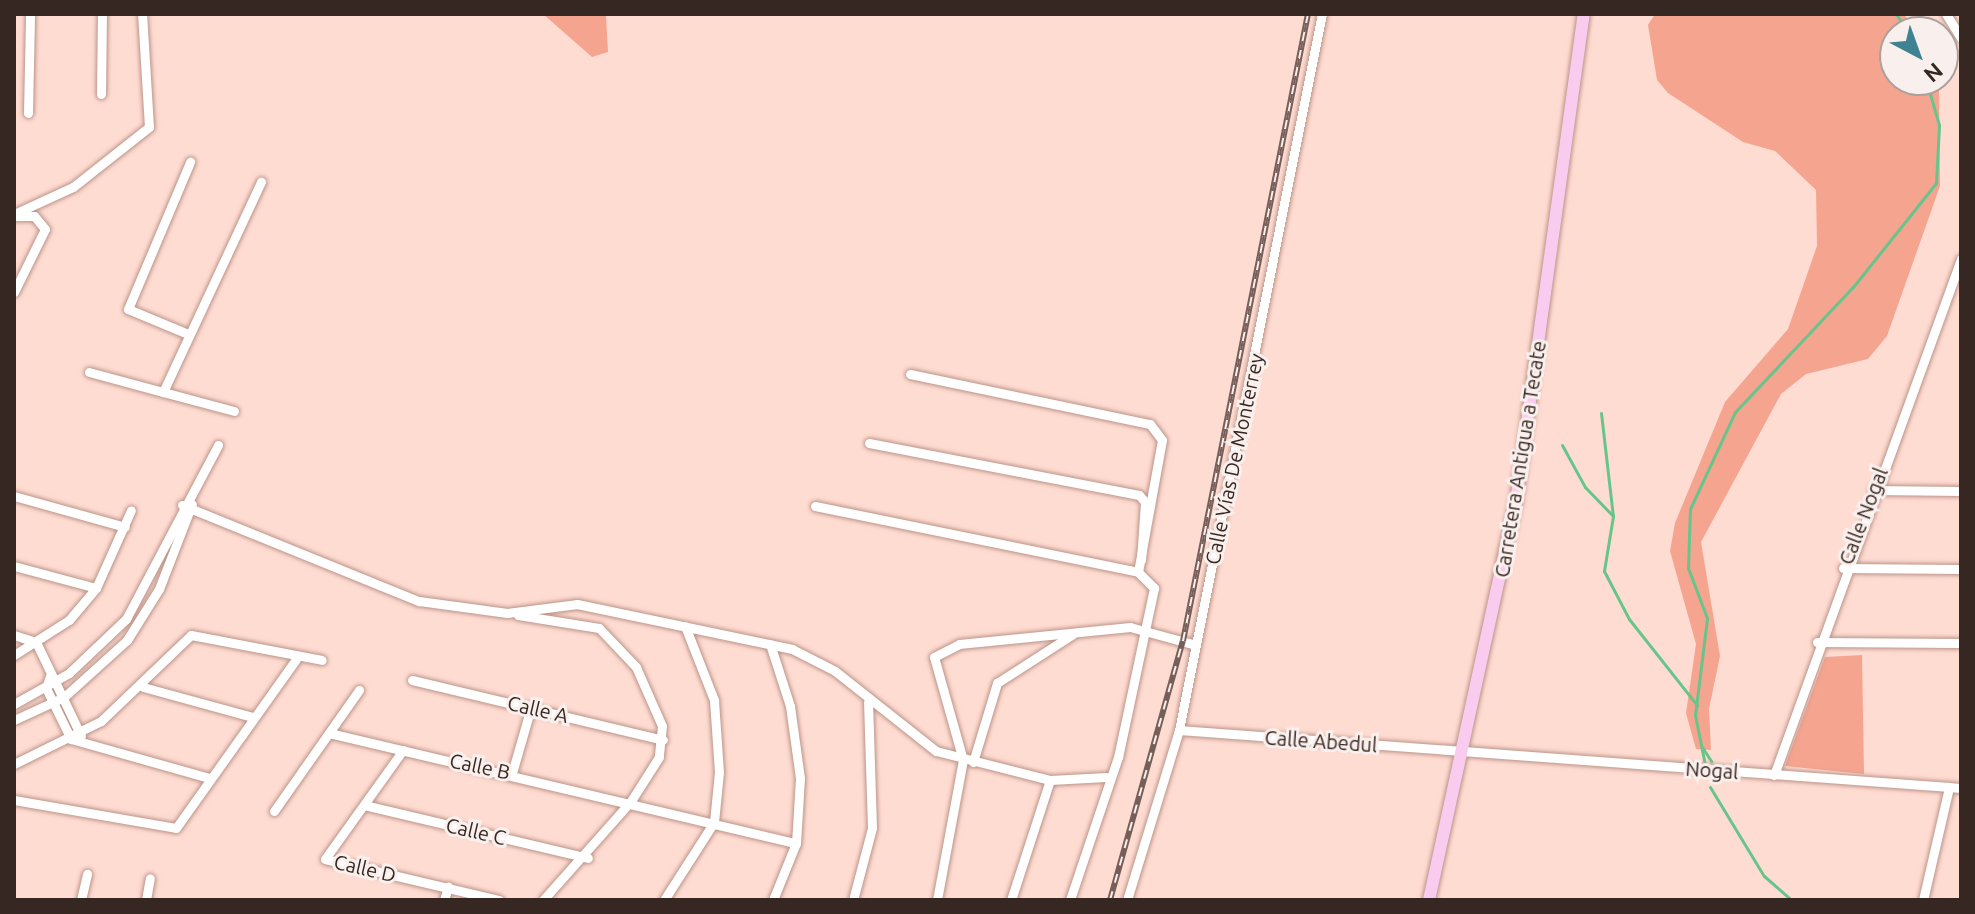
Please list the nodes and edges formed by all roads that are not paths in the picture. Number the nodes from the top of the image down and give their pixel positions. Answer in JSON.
{"nodes":[{"id":1,"x":30,"y":14,"type":"edge"},
{"id":2,"x":102,"y":14,"type":"edge"},
{"id":3,"x":142,"y":14,"type":"edge"},
{"id":4,"x":1322,"y":14,"type":"edge"},
{"id":5,"x":1584,"y":14,"type":"edge"},
{"id":6,"x":1946,"y":14,"type":"edge"},
{"id":7,"x":1961,"y":38,"type":"edge"},
{"id":8,"x":101,"y":94,"type":"dead end"},
{"id":9,"x":28,"y":113,"type":"dead end"},
{"id":10,"x":190,"y":162,"type":"dead end"},
{"id":11,"x":261,"y":182,"type":"dead end"},
{"id":12,"x":14,"y":215,"type":"edge"},
{"id":13,"x":1961,"y":261,"type":"edge"},
{"id":14,"x":14,"y":292,"type":"edge"},
{"id":15,"x":188,"y":334,"type":"junction"},
{"id":16,"x":89,"y":372,"type":"dead end"},
{"id":17,"x":910,"y":374,"type":"dead end"},
{"id":18,"x":163,"y":392,"type":"junction"},
{"id":19,"x":234,"y":411,"type":"dead end"},
{"id":20,"x":869,"y":443,"type":"dead end"},
{"id":21,"x":218,"y":445,"type":"dead end"},
{"id":22,"x":1873,"y":490,"type":"junction"},
{"id":23,"x":1961,"y":491,"type":"edge"},
{"id":24,"x":14,"y":496,"type":"edge"},
{"id":25,"x":815,"y":506,"type":"dead end"},
{"id":26,"x":187,"y":507,"type":"junction"},
{"id":27,"x":131,"y":510,"type":"dead end"},
{"id":28,"x":125,"y":527,"type":"junction"},
{"id":29,"x":1141,"y":560,"type":"junction"},
{"id":30,"x":14,"y":566,"type":"edge"},
{"id":31,"x":1843,"y":568,"type":"junction"},
{"id":32,"x":1961,"y":569,"type":"edge"},
{"id":33,"x":1138,"y":572,"type":"junction"},
{"id":34,"x":96,"y":588,"type":"junction"},
{"id":35,"x":507,"y":613,"type":"junction"},
{"id":36,"x":685,"y":626,"type":"junction"},
{"id":37,"x":1075,"y":632,"type":"junction"},
{"id":38,"x":1142,"y":633,"type":"junction"},
{"id":39,"x":14,"y":635,"type":"edge"},
{"id":40,"x":36,"y":642,"type":"junction"},
{"id":41,"x":1817,"y":642,"type":"junction"},
{"id":42,"x":1961,"y":643,"type":"edge"},
{"id":43,"x":770,"y":644,"type":"junction"},
{"id":44,"x":1196,"y":645,"type":"junction"},
{"id":45,"x":14,"y":655,"type":"edge"},
{"id":46,"x":296,"y":659,"type":"junction"},
{"id":47,"x":322,"y":660,"type":"dead end"},
{"id":48,"x":54,"y":679,"type":"junction"},
{"id":49,"x":412,"y":680,"type":"dead end"},
{"id":50,"x":143,"y":687,"type":"junction"},
{"id":51,"x":46,"y":688,"type":"junction"},
{"id":52,"x":359,"y":690,"type":"dead end"},
{"id":53,"x":64,"y":697,"type":"junction"},
{"id":54,"x":868,"y":702,"type":"junction"},
{"id":55,"x":52,"y":703,"type":"junction"},
{"id":56,"x":14,"y":704,"type":"edge"},
{"id":57,"x":531,"y":707,"type":"junction"},
{"id":58,"x":253,"y":717,"type":"junction"},
{"id":59,"x":14,"y":720,"type":"edge"},
{"id":60,"x":1179,"y":730,"type":"junction"},
{"id":61,"x":329,"y":733,"type":"junction"},
{"id":62,"x":78,"y":739,"type":"junction"},
{"id":63,"x":663,"y":740,"type":"junction"},
{"id":64,"x":403,"y":750,"type":"junction"},
{"id":65,"x":1463,"y":751,"type":"junction"},
{"id":66,"x":968,"y":761,"type":"junction"},
{"id":67,"x":14,"y":764,"type":"edge"},
{"id":68,"x":512,"y":773,"type":"junction"},
{"id":69,"x":1774,"y":775,"type":"junction"},
{"id":70,"x":1106,"y":777,"type":"junction"},
{"id":71,"x":209,"y":778,"type":"junction"},
{"id":72,"x":1050,"y":780,"type":"junction"},
{"id":73,"x":1949,"y":787,"type":"junction"},
{"id":74,"x":1961,"y":788,"type":"edge"},
{"id":75,"x":14,"y":800,"type":"edge"},
{"id":76,"x":631,"y":801,"type":"junction"},
{"id":77,"x":364,"y":805,"type":"junction"},
{"id":78,"x":274,"y":811,"type":"dead end"},
{"id":79,"x":714,"y":822,"type":"junction"},
{"id":80,"x":796,"y":843,"type":"junction"},
{"id":81,"x":588,"y":858,"type":"junction"},
{"id":82,"x":87,"y":874,"type":"dead end"},
{"id":83,"x":150,"y":878,"type":"dead end"},
{"id":84,"x":448,"y":887,"type":"junction"},
{"id":85,"x":81,"y":900,"type":"edge"},
{"id":86,"x":146,"y":900,"type":"edge"},
{"id":87,"x":444,"y":900,"type":"edge"},
{"id":88,"x":499,"y":900,"type":"edge"},
{"id":89,"x":543,"y":900,"type":"edge"},
{"id":90,"x":664,"y":900,"type":"edge"},
{"id":91,"x":773,"y":900,"type":"edge"},
{"id":92,"x":853,"y":900,"type":"edge"},
{"id":93,"x":937,"y":900,"type":"edge"},
{"id":94,"x":1011,"y":900,"type":"edge"},
{"id":95,"x":1070,"y":900,"type":"edge"},
{"id":96,"x":1127,"y":900,"type":"edge"},
{"id":97,"x":1429,"y":900,"type":"edge"},
{"id":98,"x":1923,"y":900,"type":"edge"}],
"edges":[{"from":1,"to":9,"type":"street"},
{"from":2,"to":8,"type":"street"},
{"from":3,"to":12,"type":"street"},
{"from":4,"to":44,"type":"street","name":"Calle Vías De Monterrey"},
{"from":5,"to":65,"type":"main road","name":"Carretera Antigua a Tecate"},
{"from":6,"to":7,"type":"street"},
{"from":10,"to":15,"type":"street"},
{"from":11,"to":15,"type":"street"},
{"from":12,"to":14,"type":"street"},
{"from":13,"to":22,"type":"street","name":"Calle Nogal"},
{"from":15,"to":18,"type":"street"},
{"from":16,"to":18,"type":"street"},
{"from":17,"to":29,"type":"street"},
{"from":18,"to":19,"type":"street"},
{"from":20,"to":29,"type":"street"},
{"from":21,"to":26,"type":"street"},
{"from":22,"to":23,"type":"street"},
{"from":22,"to":31,"type":"street","name":"Calle Nogal"},
{"from":24,"to":28,"type":"street"},
{"from":25,"to":33,"type":"street"},
{"from":26,"to":35,"type":"street"},
{"from":26,"to":48,"type":"street"},
{"from":26,"to":53,"type":"street"},
{"from":27,"to":28,"type":"street"},
{"from":28,"to":34,"type":"street"},
{"from":29,"to":33,"type":"street"},
{"from":30,"to":34,"type":"street"},
{"from":31,"to":32,"type":"street"},
{"from":31,"to":41,"type":"street","name":"Calle Nogal"},
{"from":33,"to":38,"type":"street"},
{"from":34,"to":40,"type":"street"},
{"from":35,"to":36,"type":"street"},
{"from":35,"to":63,"type":"street"},
{"from":36,"to":43,"type":"street"},
{"from":36,"to":79,"type":"street"},
{"from":37,"to":38,"type":"street"},
{"from":37,"to":66,"type":"street"},
{"from":37,"to":66,"type":"street"},
{"from":38,"to":44,"type":"street"},
{"from":38,"to":70,"type":"street"},
{"from":39,"to":40,"type":"street"},
{"from":40,"to":45,"type":"street"},
{"from":40,"to":48,"type":"street"},
{"from":41,"to":42,"type":"street"},
{"from":41,"to":69,"type":"street","name":"Calle Nogal"},
{"from":43,"to":54,"type":"street"},
{"from":43,"to":80,"type":"street"},
{"from":44,"to":60,"type":"street","name":"Calle Vías De Monterrey"},
{"from":46,"to":47,"type":"street"},
{"from":46,"to":50,"type":"street"},
{"from":46,"to":58,"type":"street"},
{"from":48,"to":51,"type":"street"},
{"from":48,"to":53,"type":"street"},
{"from":49,"to":57,"type":"street","name":"Calle A"},
{"from":50,"to":58,"type":"street"},
{"from":50,"to":62,"type":"street"},
{"from":51,"to":55,"type":"street"},
{"from":51,"to":56,"type":"street"},
{"from":52,"to":61,"type":"street"},
{"from":53,"to":55,"type":"street"},
{"from":53,"to":62,"type":"street"},
{"from":54,"to":66,"type":"street"},
{"from":54,"to":92,"type":"street"},
{"from":55,"to":59,"type":"street"},
{"from":55,"to":62,"type":"street"},
{"from":57,"to":63,"type":"street","name":"Calle A"},
{"from":57,"to":68,"type":"street"},
{"from":58,"to":71,"type":"street"},
{"from":60,"to":65,"type":"street","name":"Calle Abedul"},
{"from":60,"to":96,"type":"street","name":"Calle Vías De Monterrey"},
{"from":61,"to":64,"type":"street","name":"Calle B"},
{"from":61,"to":78,"type":"street"},
{"from":62,"to":67,"type":"street"},
{"from":62,"to":71,"type":"street"},
{"from":63,"to":76,"type":"street"},
{"from":64,"to":68,"type":"street","name":"Calle B"},
{"from":64,"to":77,"type":"street"},
{"from":65,"to":69,"type":"street","name":"Nogal"},
{"from":65,"to":97,"type":"main road","name":"Carretera Antigua a Tecate"},
{"from":66,"to":72,"type":"street"},
{"from":66,"to":93,"type":"street"},
{"from":68,"to":76,"type":"street","name":"Calle B"},
{"from":69,"to":73,"type":"street","name":"Nogal"},
{"from":70,"to":72,"type":"street"},
{"from":70,"to":95,"type":"street"},
{"from":71,"to":75,"type":"street"},
{"from":72,"to":94,"type":"street"},
{"from":73,"to":74,"type":"street","name":"Nogal"},
{"from":73,"to":98,"type":"street"},
{"from":76,"to":79,"type":"street","name":"Calle B"},
{"from":76,"to":81,"type":"street"},
{"from":77,"to":81,"type":"street","name":"Calle C"},
{"from":77,"to":84,"type":"street","name":"Calle D"},
{"from":79,"to":80,"type":"street","name":"Calle B"},
{"from":79,"to":90,"type":"street"},
{"from":80,"to":91,"type":"street"},
{"from":81,"to":89,"type":"street"},
{"from":82,"to":85,"type":"street"},
{"from":83,"to":86,"type":"street"},
{"from":84,"to":87,"type":"street"},
{"from":84,"to":88,"type":"street","name":"Calle D"}]}
